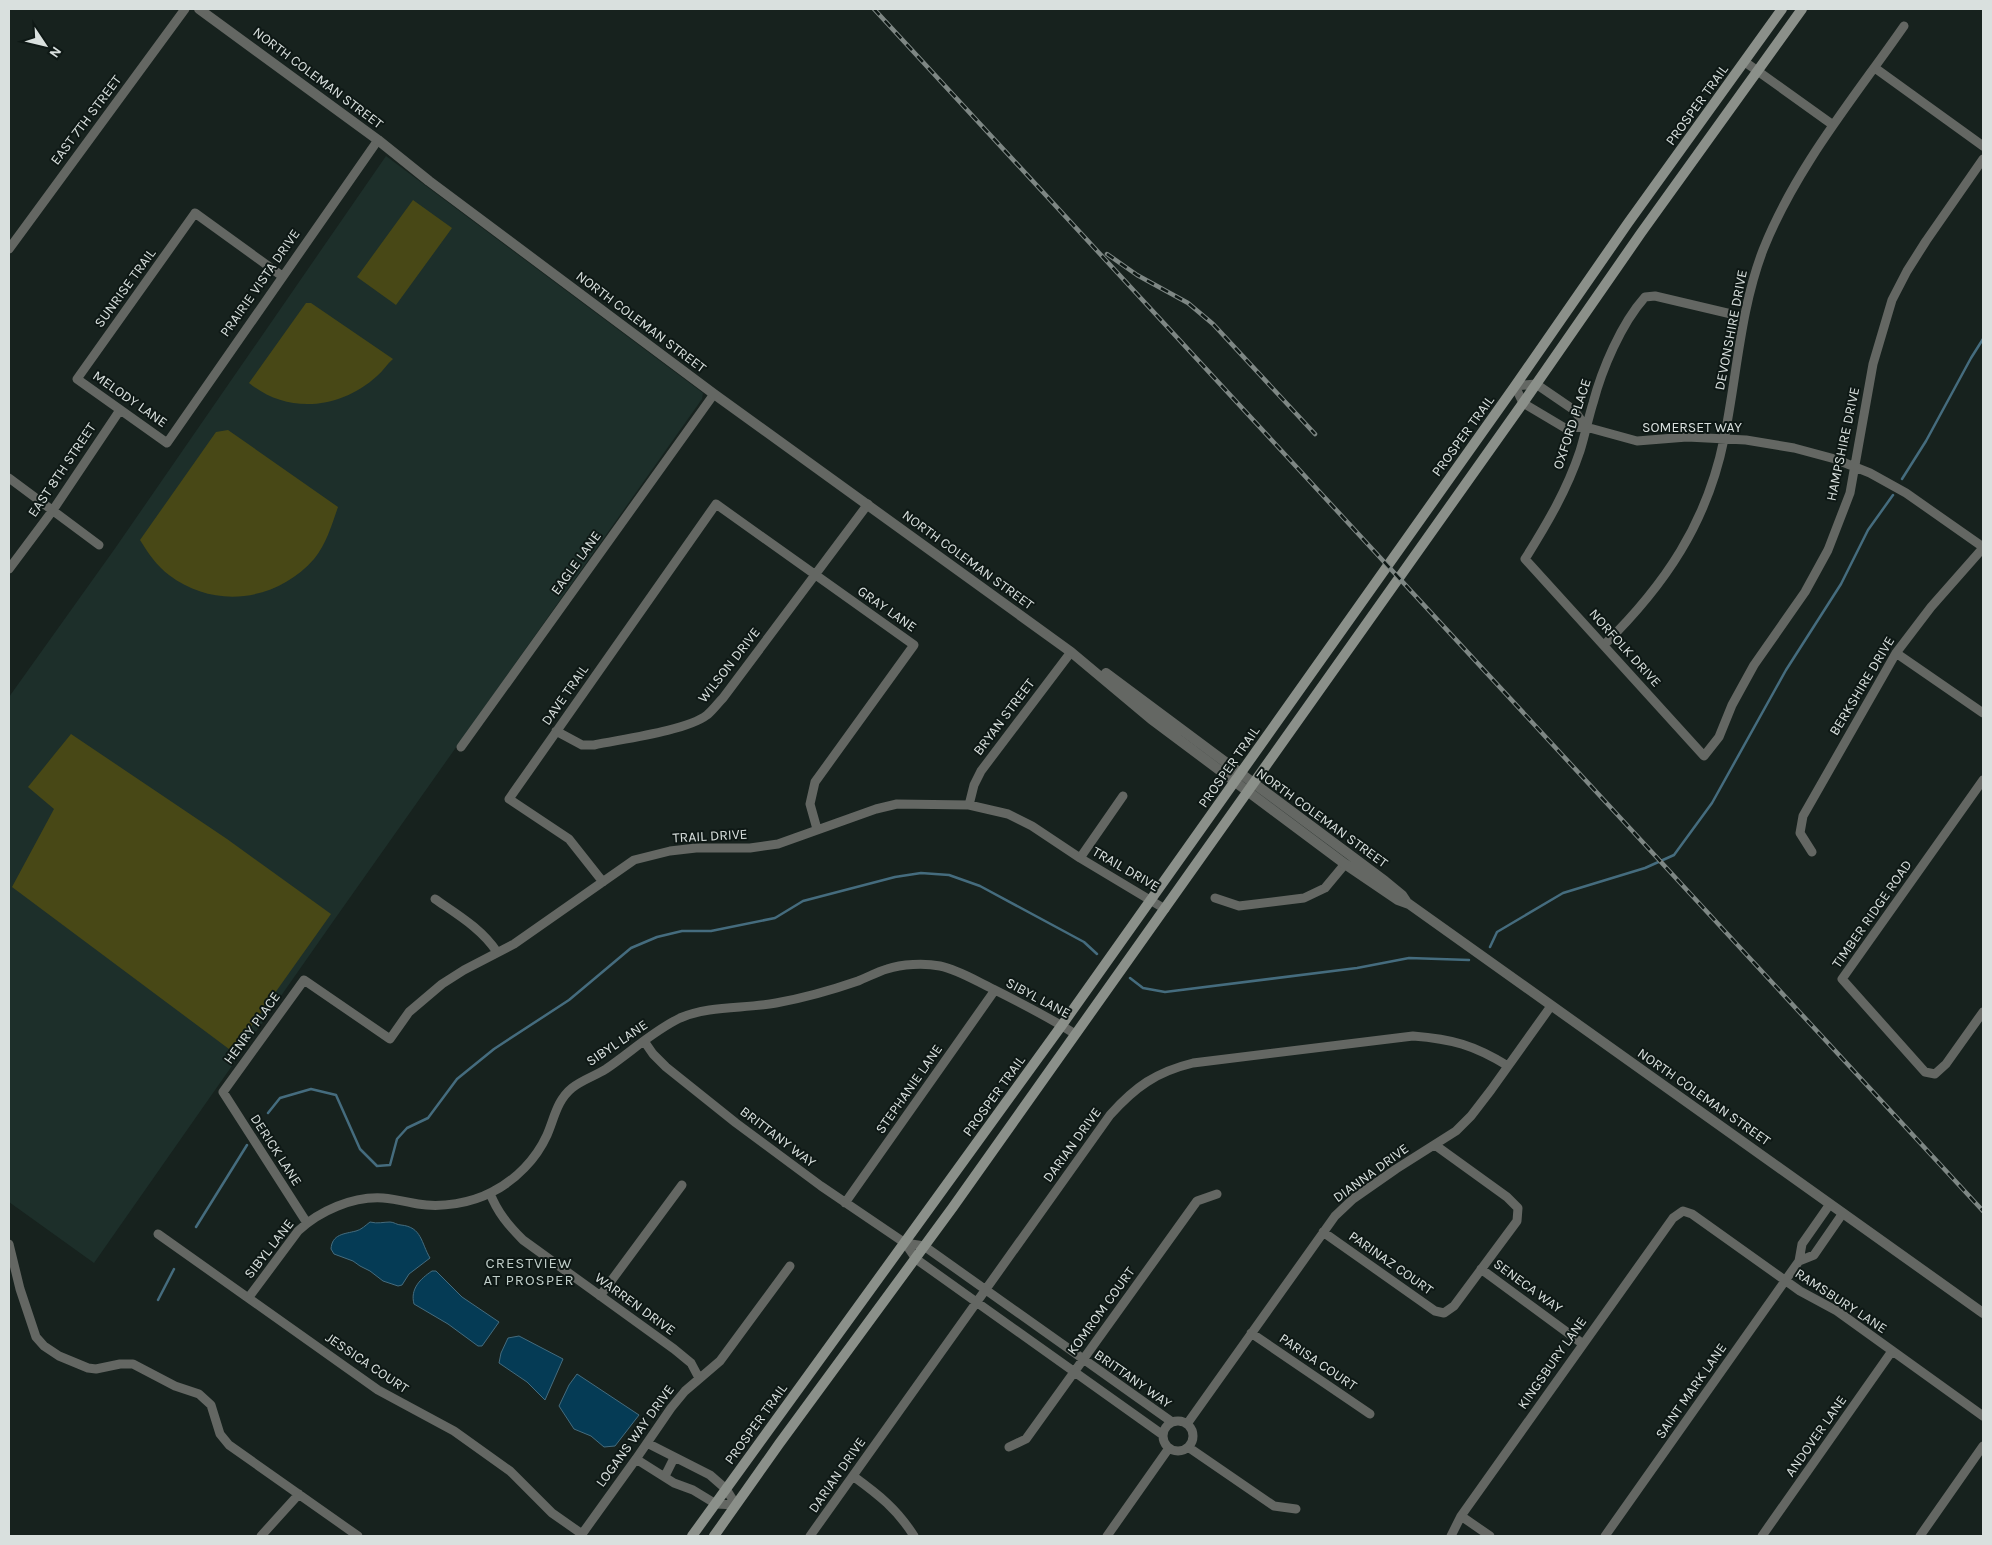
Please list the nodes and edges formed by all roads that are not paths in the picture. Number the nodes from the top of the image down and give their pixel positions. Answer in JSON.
{"nodes":[{"id":1,"x":185,"y":9,"type":"edge"},
{"id":2,"x":199,"y":9,"type":"edge"},
{"id":3,"x":1782,"y":9,"type":"edge"},
{"id":4,"x":1802,"y":9,"type":"edge"},
{"id":5,"x":1904,"y":26,"type":"dead end"},
{"id":6,"x":1745,"y":62,"type":"junction"},
{"id":7,"x":1875,"y":68,"type":"junction"},
{"id":8,"x":1758,"y":71,"type":"junction"},
{"id":9,"x":1833,"y":125,"type":"junction"},
{"id":10,"x":378,"y":140,"type":"junction"},
{"id":11,"x":1983,"y":146,"type":"edge"},
{"id":12,"x":1983,"y":159,"type":"edge"},
{"id":13,"x":1628,"y":223,"type":"junction"},
{"id":14,"x":1641,"y":233,"type":"junction"},
{"id":15,"x":9,"y":248,"type":"edge"},
{"id":16,"x":282,"y":276,"type":"junction"},
{"id":17,"x":1744,"y":317,"type":"junction"},
{"id":18,"x":77,"y":378,"type":"joint"},
{"id":19,"x":1536,"y":384,"type":"junction"},
{"id":20,"x":1515,"y":386,"type":"junction"},
{"id":21,"x":714,"y":394,"type":"junction"},
{"id":22,"x":1523,"y":403,"type":"junction"},
{"id":23,"x":120,"y":410,"type":"junction"},
{"id":24,"x":1586,"y":428,"type":"junction"},
{"id":25,"x":1724,"y":438,"type":"junction"},
{"id":26,"x":166,"y":443,"type":"joint"},
{"id":27,"x":1855,"y":467,"type":"junction"},
{"id":28,"x":9,"y":478,"type":"edge"},
{"id":29,"x":716,"y":504,"type":"joint"},
{"id":30,"x":868,"y":504,"type":"junction"},
{"id":31,"x":53,"y":510,"type":"junction"},
{"id":32,"x":99,"y":545,"type":"dead end"},
{"id":33,"x":1983,"y":548,"type":"edge"},
{"id":34,"x":1525,"y":559,"type":"joint"},
{"id":35,"x":9,"y":568,"type":"edge"},
{"id":36,"x":815,"y":575,"type":"junction"},
{"id":37,"x":1604,"y":645,"type":"junction"},
{"id":38,"x":1071,"y":652,"type":"junction"},
{"id":39,"x":1896,"y":653,"type":"junction"},
{"id":40,"x":1983,"y":713,"type":"edge"},
{"id":41,"x":556,"y":731,"type":"junction"},
{"id":42,"x":461,"y":747,"type":"dead end"},
{"id":43,"x":1704,"y":756,"type":"joint"},
{"id":44,"x":1238,"y":779,"type":"junction"},
{"id":45,"x":1983,"y":780,"type":"edge"},
{"id":46,"x":1249,"y":786,"type":"junction"},
{"id":47,"x":1123,"y":796,"type":"dead end"},
{"id":48,"x":969,"y":805,"type":"junction"},
{"id":49,"x":817,"y":829,"type":"junction"},
{"id":50,"x":1812,"y":852,"type":"dead end"},
{"id":51,"x":1080,"y":858,"type":"junction"},
{"id":52,"x":1345,"y":864,"type":"junction"},
{"id":53,"x":603,"y":882,"type":"junction"},
{"id":54,"x":1215,"y":898,"type":"dead end"},
{"id":55,"x":435,"y":899,"type":"dead end"},
{"id":56,"x":1152,"y":899,"type":"junction"},
{"id":57,"x":1409,"y":904,"type":"junction"},
{"id":58,"x":1165,"y":908,"type":"junction"},
{"id":59,"x":497,"y":952,"type":"junction"},
{"id":60,"x":304,"y":980,"type":"joint"},
{"id":61,"x":995,"y":990,"type":"junction"},
{"id":62,"x":1551,"y":1006,"type":"junction"},
{"id":63,"x":1983,"y":1012,"type":"edge"},
{"id":64,"x":1062,"y":1025,"type":"junction"},
{"id":65,"x":1075,"y":1034,"type":"junction"},
{"id":66,"x":644,"y":1041,"type":"junction"},
{"id":67,"x":1508,"y":1066,"type":"junction"},
{"id":68,"x":223,"y":1092,"type":"joint"},
{"id":69,"x":1435,"y":1145,"type":"junction"},
{"id":70,"x":682,"y":1185,"type":"dead end"},
{"id":71,"x":490,"y":1193,"type":"junction"},
{"id":72,"x":1218,"y":1194,"type":"dead end"},
{"id":73,"x":845,"y":1203,"type":"junction"},
{"id":74,"x":1830,"y":1204,"type":"junction"},
{"id":75,"x":1682,"y":1211,"type":"joint"},
{"id":76,"x":1843,"y":1213,"type":"junction"},
{"id":77,"x":307,"y":1223,"type":"junction"},
{"id":78,"x":1323,"y":1232,"type":"junction"},
{"id":79,"x":158,"y":1234,"type":"dead end"},
{"id":80,"x":905,"y":1243,"type":"junction"},
{"id":81,"x":9,"y":1244,"type":"edge"},
{"id":82,"x":924,"y":1246,"type":"junction"},
{"id":83,"x":916,"y":1259,"type":"junction"},
{"id":84,"x":1799,"y":1261,"type":"junction"},
{"id":85,"x":790,"y":1266,"type":"dead end"},
{"id":86,"x":1481,"y":1269,"type":"junction"},
{"id":87,"x":1785,"y":1281,"type":"junction"},
{"id":88,"x":985,"y":1290,"type":"junction"},
{"id":89,"x":600,"y":1296,"type":"junction"},
{"id":90,"x":249,"y":1297,"type":"junction"},
{"id":91,"x":976,"y":1302,"type":"junction"},
{"id":92,"x":1983,"y":1312,"type":"edge"},
{"id":93,"x":1251,"y":1333,"type":"junction"},
{"id":94,"x":1583,"y":1344,"type":"junction"},
{"id":95,"x":1892,"y":1351,"type":"junction"},
{"id":96,"x":1083,"y":1361,"type":"junction"},
{"id":97,"x":1075,"y":1372,"type":"junction"},
{"id":98,"x":699,"y":1378,"type":"junction"},
{"id":99,"x":1370,"y":1414,"type":"dead end"},
{"id":100,"x":1983,"y":1416,"type":"edge"},
{"id":101,"x":1172,"y":1422,"type":"junction"},
{"id":102,"x":1187,"y":1424,"type":"junction"},
{"id":103,"x":1163,"y":1435,"type":"junction"},
{"id":104,"x":647,"y":1443,"type":"junction"},
{"id":105,"x":1983,"y":1446,"type":"edge"},
{"id":106,"x":1009,"y":1447,"type":"dead end"},
{"id":107,"x":1188,"y":1447,"type":"junction"},
{"id":108,"x":1169,"y":1448,"type":"junction"},
{"id":109,"x":674,"y":1458,"type":"junction"},
{"id":110,"x":636,"y":1460,"type":"junction"},
{"id":111,"x":665,"y":1476,"type":"junction"},
{"id":112,"x":853,"y":1476,"type":"junction"},
{"id":113,"x":726,"y":1489,"type":"junction"},
{"id":114,"x":299,"y":1494,"type":"junction"},
{"id":115,"x":716,"y":1504,"type":"junction"},
{"id":116,"x":736,"y":1506,"type":"junction"},
{"id":117,"x":1296,"y":1509,"type":"dead end"},
{"id":118,"x":1461,"y":1516,"type":"junction"},
{"id":119,"x":582,"y":1534,"type":"joint"},
{"id":120,"x":261,"y":1536,"type":"edge"},
{"id":121,"x":358,"y":1536,"type":"edge"},
{"id":122,"x":692,"y":1536,"type":"edge"},
{"id":123,"x":714,"y":1536,"type":"edge"},
{"id":124,"x":810,"y":1536,"type":"edge"},
{"id":125,"x":914,"y":1536,"type":"edge"},
{"id":126,"x":1107,"y":1536,"type":"edge"},
{"id":127,"x":1451,"y":1536,"type":"edge"},
{"id":128,"x":1490,"y":1536,"type":"edge"},
{"id":129,"x":1605,"y":1536,"type":"edge"},
{"id":130,"x":1762,"y":1536,"type":"edge"},
{"id":131,"x":1920,"y":1536,"type":"edge"}],
"edges":[{"from":1,"to":15,"type":"street","name":"EAST 7TH STREET"},
{"from":2,"to":10,"type":"street","name":"NORTH COLEMAN STREET"},
{"from":3,"to":6,"type":"main road","name":"PROSPER TRAIL"},
{"from":4,"to":8,"type":"main road","name":"PROSPER TRAIL"},
{"from":5,"to":7,"type":"street","name":"DEVONSHIRE DRIVE"},
{"from":6,"to":8,"type":"street"},
{"from":6,"to":13,"type":"main road","name":"PROSPER TRAIL"},
{"from":7,"to":9,"type":"street","name":"DEVONSHIRE DRIVE"},
{"from":7,"to":11,"type":"street"},
{"from":8,"to":9,"type":"street"},
{"from":8,"to":14,"type":"main road","name":"PROSPER TRAIL"},
{"from":9,"to":17,"type":"street","name":"DEVONSHIRE DRIVE"},
{"from":10,"to":16,"type":"street","name":"PRAIRIE VISTA DRIVE"},
{"from":10,"to":21,"type":"street","name":"NORTH COLEMAN STREET"},
{"from":12,"to":27,"type":"street","name":"HAMPSHIRE DRIVE"},
{"from":13,"to":14,"type":"main road"},
{"from":13,"to":20,"type":"main road","name":"PROSPER TRAIL"},
{"from":14,"to":19,"type":"main road","name":"PROSPER TRAIL"},
{"from":16,"to":18,"type":"street","name":"SUNRISE TRAIL"},
{"from":16,"to":26,"type":"street","name":"PRAIRIE VISTA DRIVE"},
{"from":17,"to":24,"type":"street","name":"OXFORD PLACE"},
{"from":17,"to":25,"type":"street","name":"DEVONSHIRE DRIVE"},
{"from":18,"to":23,"type":"street","name":"MELODY LANE"},
{"from":19,"to":20,"type":"street"},
{"from":19,"to":22,"type":"main road","name":"PROSPER TRAIL"},
{"from":19,"to":24,"type":"street"},
{"from":20,"to":22,"type":"street"},
{"from":20,"to":44,"type":"main road","name":"PROSPER TRAIL"},
{"from":21,"to":30,"type":"street","name":"NORTH COLEMAN STREET"},
{"from":21,"to":42,"type":"street","name":"EAGLE LANE"},
{"from":22,"to":24,"type":"street","name":"SOMERSET WAY"},
{"from":22,"to":46,"type":"main road","name":"PROSPER TRAIL"},
{"from":23,"to":26,"type":"street","name":"MELODY LANE"},
{"from":23,"to":31,"type":"street","name":"EAST 8TH STREET"},
{"from":24,"to":25,"type":"street","name":"SOMERSET WAY"},
{"from":24,"to":34,"type":"street","name":"OXFORD PLACE"},
{"from":25,"to":27,"type":"street","name":"SOMERSET WAY"},
{"from":25,"to":37,"type":"street","name":"DEVONSHIRE DRIVE"},
{"from":27,"to":33,"type":"street","name":"SOMERSET WAY"},
{"from":27,"to":43,"type":"street","name":"HAMPSHIRE DRIVE"},
{"from":28,"to":31,"type":"street"},
{"from":29,"to":36,"type":"street","name":"GRAY LANE"},
{"from":29,"to":41,"type":"street","name":"DAVE TRAIL"},
{"from":30,"to":36,"type":"street","name":"WILSON DRIVE"},
{"from":30,"to":38,"type":"street","name":"NORTH COLEMAN STREET"},
{"from":31,"to":32,"type":"street"},
{"from":31,"to":35,"type":"street","name":"EAST 8TH STREET"},
{"from":33,"to":39,"type":"street","name":"BERKSHIRE DRIVE"},
{"from":34,"to":37,"type":"street","name":"NORFOLK DRIVE"},
{"from":36,"to":41,"type":"street","name":"WILSON DRIVE"},
{"from":36,"to":49,"type":"street","name":"GRAY LANE"},
{"from":37,"to":43,"type":"street","name":"NORFOLK DRIVE"},
{"from":38,"to":44,"type":"street","name":"NORTH COLEMAN STREET"},
{"from":38,"to":48,"type":"street","name":"BRYAN STREET"},
{"from":39,"to":40,"type":"street"},
{"from":39,"to":50,"type":"street","name":"BERKSHIRE DRIVE"},
{"from":41,"to":53,"type":"street","name":"DAVE TRAIL"},
{"from":44,"to":46,"type":"street","name":"NORTH COLEMAN STREET"},
{"from":44,"to":56,"type":"main road","name":"PROSPER TRAIL"},
{"from":45,"to":63,"type":"street","name":"TIMBER RIDGE ROAD"},
{"from":46,"to":52,"type":"street","name":"NORTH COLEMAN STREET"},
{"from":46,"to":57,"type":"street","name":"NORTH COLEMAN STREET"},
{"from":46,"to":58,"type":"main road","name":"PROSPER TRAIL"},
{"from":47,"to":51,"type":"street"},
{"from":48,"to":49,"type":"street","name":"TRAIL DRIVE"},
{"from":48,"to":51,"type":"street","name":"TRAIL DRIVE"},
{"from":49,"to":53,"type":"street","name":"TRAIL DRIVE"},
{"from":51,"to":56,"type":"street","name":"TRAIL DRIVE"},
{"from":52,"to":54,"type":"street"},
{"from":52,"to":57,"type":"street","name":"NORTH COLEMAN STREET"},
{"from":53,"to":59,"type":"street","name":"TRAIL DRIVE"},
{"from":55,"to":59,"type":"street"},
{"from":56,"to":58,"type":"street","name":"TRAIL DRIVE"},
{"from":56,"to":64,"type":"main road","name":"PROSPER TRAIL"},
{"from":57,"to":62,"type":"street","name":"NORTH COLEMAN STREET"},
{"from":58,"to":65,"type":"main road","name":"PROSPER TRAIL"},
{"from":59,"to":60,"type":"street","name":"TRAIL DRIVE"},
{"from":60,"to":68,"type":"street","name":"HENRY PLACE"},
{"from":61,"to":64,"type":"street","name":"SIBYL LANE"},
{"from":61,"to":66,"type":"street","name":"SIBYL LANE"},
{"from":61,"to":73,"type":"street","name":"STEPHANIE LANE"},
{"from":62,"to":67,"type":"street","name":"DIANNA DRIVE"},
{"from":62,"to":74,"type":"street","name":"NORTH COLEMAN STREET"},
{"from":64,"to":65,"type":"street","name":"SIBYL LANE"},
{"from":64,"to":80,"type":"main road","name":"PROSPER TRAIL"},
{"from":65,"to":82,"type":"main road","name":"PROSPER TRAIL"},
{"from":66,"to":71,"type":"street","name":"SIBYL LANE"},
{"from":66,"to":73,"type":"street","name":"BRITTANY WAY"},
{"from":67,"to":69,"type":"street","name":"DIANNA DRIVE"},
{"from":67,"to":88,"type":"street","name":"DARIAN DRIVE"},
{"from":68,"to":77,"type":"street","name":"DERICK LANE"},
{"from":69,"to":78,"type":"street","name":"DIANNA DRIVE"},
{"from":69,"to":86,"type":"street"},
{"from":70,"to":89,"type":"street"},
{"from":71,"to":77,"type":"street","name":"SIBYL LANE"},
{"from":71,"to":89,"type":"street","name":"WARREN DRIVE"},
{"from":72,"to":96,"type":"street","name":"KOMROM COURT"},
{"from":73,"to":80,"type":"street","name":"BRITTANY WAY"},
{"from":74,"to":76,"type":"street","name":"NORTH COLEMAN STREET"},
{"from":74,"to":84,"type":"street","name":"SAINT MARK LANE"},
{"from":75,"to":87,"type":"street","name":"RAMSBURY LANE"},
{"from":75,"to":94,"type":"street","name":"KINGSBURY LANE"},
{"from":76,"to":84,"type":"street","name":"SAINT MARK LANE"},
{"from":76,"to":92,"type":"street","name":"NORTH COLEMAN STREET"},
{"from":77,"to":90,"type":"street","name":"SIBYL LANE"},
{"from":78,"to":86,"type":"street","name":"PARINAZ COURT"},
{"from":78,"to":93,"type":"street","name":"DIANNA DRIVE"},
{"from":79,"to":90,"type":"street","name":"JESSICA COURT"},
{"from":80,"to":82,"type":"street","name":"BRITTANY WAY"},
{"from":80,"to":83,"type":"street","name":"BRITTANY WAY"},
{"from":80,"to":113,"type":"main road","name":"PROSPER TRAIL"},
{"from":81,"to":114,"type":"street"},
{"from":82,"to":83,"type":"main road","name":"PROSPER TRAIL"},
{"from":82,"to":88,"type":"street","name":"BRITTANY WAY"},
{"from":83,"to":91,"type":"street","name":"BRITTANY WAY"},
{"from":83,"to":116,"type":"main road","name":"PROSPER TRAIL"},
{"from":84,"to":87,"type":"street","name":"SAINT MARK LANE"},
{"from":85,"to":98,"type":"street","name":"LOGANS WAY DRIVE"},
{"from":86,"to":94,"type":"street","name":"SENECA WAY"},
{"from":87,"to":95,"type":"street","name":"RAMSBURY LANE"},
{"from":87,"to":129,"type":"street","name":"SAINT MARK LANE"},
{"from":88,"to":91,"type":"street","name":"DARIAN DRIVE"},
{"from":88,"to":96,"type":"street","name":"BRITTANY WAY"},
{"from":89,"to":98,"type":"street","name":"WARREN DRIVE"},
{"from":90,"to":119,"type":"street","name":"JESSICA COURT"},
{"from":91,"to":97,"type":"street","name":"BRITTANY WAY"},
{"from":91,"to":112,"type":"street","name":"DARIAN DRIVE"},
{"from":93,"to":99,"type":"street","name":"PARISA COURT"},
{"from":93,"to":102,"type":"street","name":"DIANNA DRIVE"},
{"from":94,"to":118,"type":"street","name":"KINGSBURY LANE"},
{"from":95,"to":100,"type":"street","name":"RAMSBURY LANE"},
{"from":95,"to":130,"type":"street","name":"ANDOVER LANE"},
{"from":96,"to":97,"type":"street","name":"KOMROM COURT"},
{"from":96,"to":101,"type":"street","name":"BRITTANY WAY"},
{"from":97,"to":103,"type":"street","name":"BRITTANY WAY"},
{"from":97,"to":106,"type":"street","name":"KOMROM COURT"},
{"from":98,"to":104,"type":"street","name":"LOGANS WAY DRIVE"},
{"from":101,"to":102,"type":"street"},
{"from":101,"to":103,"type":"street"},
{"from":102,"to":107,"type":"street"},
{"from":103,"to":108,"type":"street"},
{"from":104,"to":109,"type":"street"},
{"from":104,"to":110,"type":"street","name":"LOGANS WAY DRIVE"},
{"from":105,"to":131,"type":"street"},
{"from":107,"to":108,"type":"street"},
{"from":107,"to":117,"type":"street"},
{"from":108,"to":126,"type":"street"},
{"from":109,"to":111,"type":"street"},
{"from":109,"to":113,"type":"street"},
{"from":110,"to":111,"type":"street"},
{"from":110,"to":119,"type":"street","name":"LOGANS WAY DRIVE"},
{"from":111,"to":115,"type":"street"},
{"from":112,"to":124,"type":"street","name":"DARIAN DRIVE"},
{"from":112,"to":125,"type":"street"},
{"from":113,"to":115,"type":"main road","name":"PROSPER TRAIL"},
{"from":113,"to":116,"type":"street"},
{"from":114,"to":120,"type":"street"},
{"from":114,"to":121,"type":"street"},
{"from":115,"to":116,"type":"street"},
{"from":115,"to":122,"type":"main road","name":"PROSPER TRAIL"},
{"from":116,"to":123,"type":"main road","name":"PROSPER TRAIL"},
{"from":118,"to":127,"type":"street","name":"KINGSBURY LANE"},
{"from":118,"to":128,"type":"street"}]}
